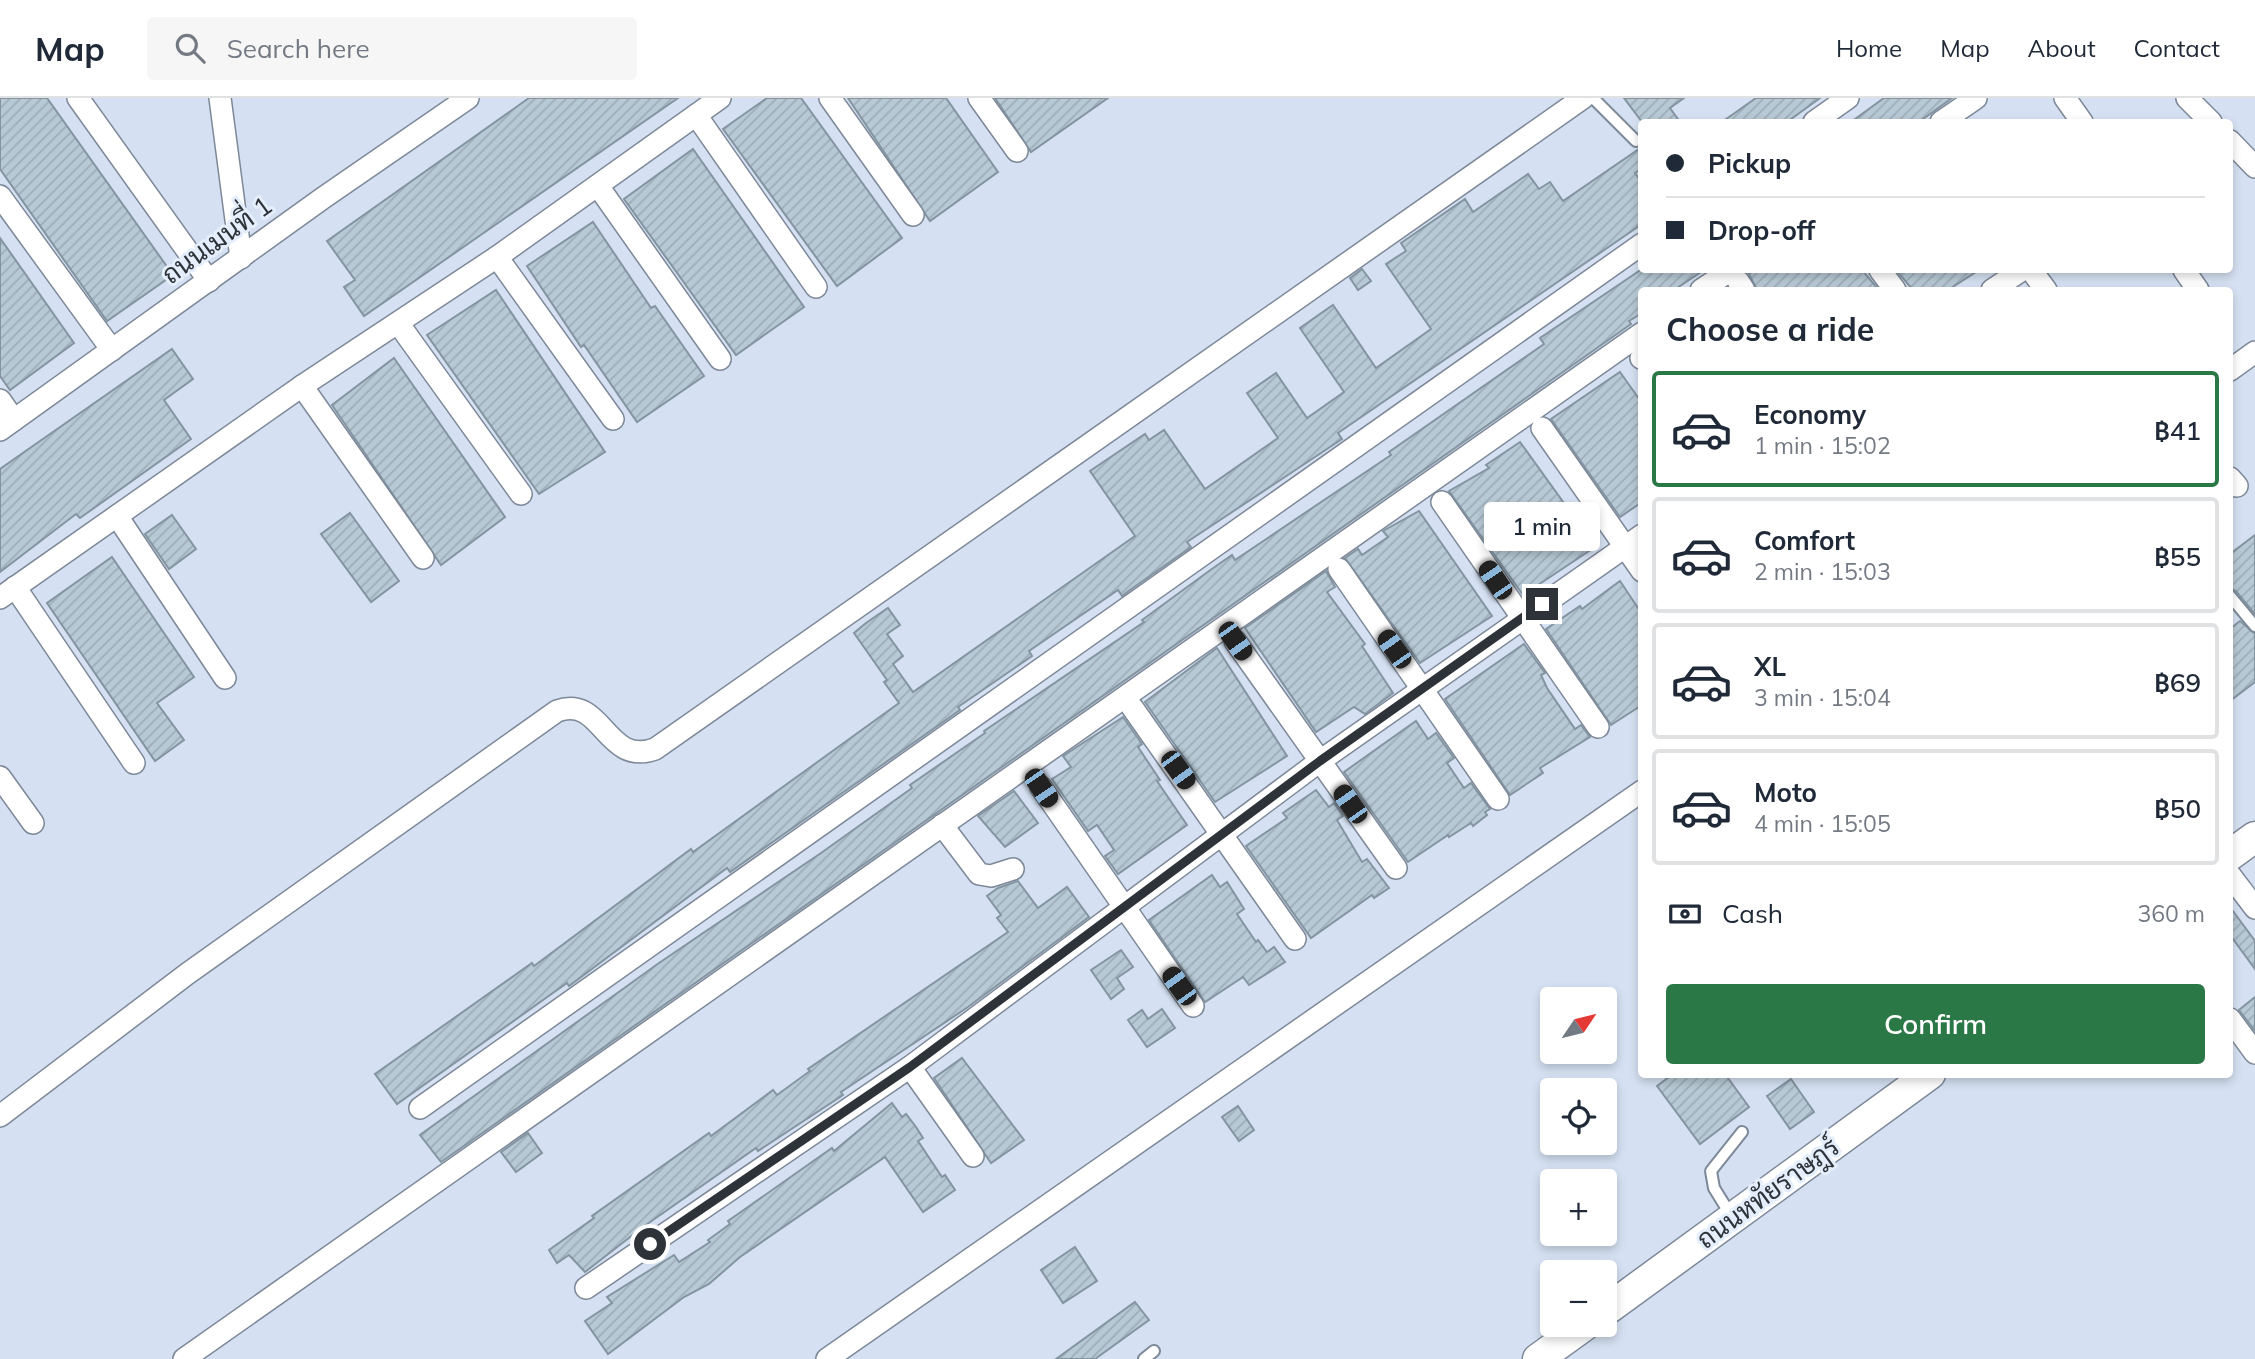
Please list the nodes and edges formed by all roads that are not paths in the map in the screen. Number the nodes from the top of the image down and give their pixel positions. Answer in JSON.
{"nodes":[{"id":1,"x":220,"y":98,"type":"edge"},
{"id":2,"x":720,"y":98,"type":"edge"},
{"id":3,"x":830,"y":98,"type":"edge"},
{"id":4,"x":978,"y":98,"type":"edge"},
{"id":5,"x":1583,"y":98,"type":"edge"},
{"id":6,"x":1593,"y":98,"type":"edge"},
{"id":7,"x":1849,"y":98,"type":"edge"},
{"id":8,"x":1976,"y":98,"type":"edge"},
{"id":9,"x":2065,"y":98,"type":"edge"},
{"id":10,"x":2187,"y":98,"type":"edge"},
{"id":11,"x":83,"y":100,"type":"edge"},
{"id":12,"x":456,"y":101,"type":"edge"},
{"id":13,"x":696,"y":115,"type":"junction"},
{"id":14,"x":1818,"y":119,"type":"edge"},
{"id":15,"x":1945,"y":119,"type":"edge"},
{"id":16,"x":2080,"y":119,"type":"edge"},
{"id":17,"x":2208,"y":119,"type":"edge"},
{"id":18,"x":1636,"y":141,"type":"dead end"},
{"id":19,"x":2233,"y":144,"type":"edge"},
{"id":20,"x":1017,"y":151,"type":"dead end"},
{"id":21,"x":2255,"y":167,"type":"edge"},
{"id":22,"x":598,"y":186,"type":"junction"},
{"id":23,"x":0,"y":196,"type":"edge"},
{"id":24,"x":913,"y":215,"type":"dead end"},
{"id":25,"x":1638,"y":247,"type":"edge"},
{"id":26,"x":497,"y":257,"type":"junction"},
{"id":27,"x":241,"y":258,"type":"junction"},
{"id":28,"x":2018,"y":273,"type":"edge"},
{"id":29,"x":1738,"y":280,"type":"edge"},
{"id":30,"x":209,"y":281,"type":"junction"},
{"id":31,"x":816,"y":287,"type":"dead end"},
{"id":32,"x":1713,"y":287,"type":"edge"},
{"id":33,"x":1996,"y":287,"type":"edge"},
{"id":34,"x":398,"y":323,"type":"junction"},
{"id":35,"x":1638,"y":336,"type":"edge"},
{"id":36,"x":112,"y":350,"type":"junction"},
{"id":37,"x":2255,"y":352,"type":"edge"},
{"id":38,"x":720,"y":359,"type":"dead end"},
{"id":39,"x":2233,"y":368,"type":"edge"},
{"id":40,"x":302,"y":386,"type":"junction"},
{"id":41,"x":0,"y":400,"type":"edge"},
{"id":42,"x":613,"y":419,"type":"dead end"},
{"id":43,"x":7,"y":425,"type":"edge"},
{"id":44,"x":1542,"y":428,"type":"dead end"},
{"id":45,"x":521,"y":494,"type":"dead end"},
{"id":46,"x":1441,"y":502,"type":"dead end"},
{"id":47,"x":117,"y":516,"type":"junction"},
{"id":48,"x":1633,"y":541,"type":"edge"},
{"id":49,"x":424,"y":558,"type":"dead end"},
{"id":50,"x":1339,"y":569,"type":"dead end"},
{"id":51,"x":7,"y":593,"type":"edge"},
{"id":52,"x":2233,"y":600,"type":"edge"},
{"id":53,"x":1522,"y":618,"type":"junction"},
{"id":54,"x":2255,"y":626,"type":"edge"},
{"id":55,"x":1235,"y":641,"type":"dead end"},
{"id":56,"x":225,"y":678,"type":"dead end"},
{"id":57,"x":1421,"y":688,"type":"junction"},
{"id":58,"x":1132,"y":707,"type":"dead end"},
{"id":59,"x":1598,"y":727,"type":"dead end"},
{"id":60,"x":1320,"y":761,"type":"junction"},
{"id":61,"x":134,"y":763,"type":"dead end"},
{"id":62,"x":0,"y":777,"type":"edge"},
{"id":63,"x":1041,"y":788,"type":"dead end"},
{"id":64,"x":1638,"y":794,"type":"edge"},
{"id":65,"x":1498,"y":799,"type":"dead end"},
{"id":66,"x":33,"y":823,"type":"dead end"},
{"id":67,"x":943,"y":825,"type":"junction"},
{"id":68,"x":1223,"y":833,"type":"junction"},
{"id":69,"x":2255,"y":837,"type":"edge"},
{"id":70,"x":2233,"y":853,"type":"edge"},
{"id":71,"x":1396,"y":868,"type":"dead end"},
{"id":72,"x":1013,"y":869,"type":"dead end"},
{"id":73,"x":2233,"y":879,"type":"edge"},
{"id":74,"x":1123,"y":908,"type":"junction"},
{"id":75,"x":2255,"y":908,"type":"edge"},
{"id":76,"x":1295,"y":939,"type":"dead end"},
{"id":77,"x":1193,"y":1006,"type":"dead end"},
{"id":78,"x":2233,"y":1023,"type":"edge"},
{"id":79,"x":2255,"y":1053,"type":"edge"},
{"id":80,"x":910,"y":1067,"type":"junction"},
{"id":81,"x":1925,"y":1078,"type":"edge"},
{"id":82,"x":420,"y":1108,"type":"dead end"},
{"id":83,"x":0,"y":1116,"type":"edge"},
{"id":84,"x":1742,"y":1132,"type":"dead end"},
{"id":85,"x":973,"y":1156,"type":"dead end"},
{"id":86,"x":1733,"y":1218,"type":"junction"},
{"id":87,"x":586,"y":1288,"type":"dead end"},
{"id":88,"x":1617,"y":1302,"type":"edge"},
{"id":89,"x":1572,"y":1337,"type":"edge"},
{"id":90,"x":1154,"y":1351,"type":"dead end"},
{"id":91,"x":1553,"y":1355,"type":"edge"},
{"id":92,"x":184,"y":1359,"type":"edge"},
{"id":93,"x":827,"y":1359,"type":"edge"},
{"id":94,"x":1144,"y":1359,"type":"edge"}],
"edges":[{"from":1,"to":27,"type":"street"},
{"from":2,"to":13,"type":"street"},
{"from":3,"to":24,"type":"street"},
{"from":4,"to":20,"type":"street"},
{"from":5,"to":83,"type":"street"},
{"from":6,"to":18,"type":"lane"},
{"from":7,"to":14,"type":"street"},
{"from":8,"to":15,"type":"street"},
{"from":9,"to":16,"type":"street"},
{"from":10,"to":17,"type":"street"},
{"from":11,"to":30,"type":"street"},
{"from":12,"to":27,"type":"street","name":"ถนนเมนที่ 1"},
{"from":13,"to":22,"type":"street"},
{"from":13,"to":31,"type":"street"},
{"from":19,"to":21,"type":"street"},
{"from":22,"to":26,"type":"street"},
{"from":22,"to":38,"type":"street"},
{"from":23,"to":36,"type":"street"},
{"from":25,"to":82,"type":"street"},
{"from":26,"to":34,"type":"street"},
{"from":26,"to":42,"type":"street"},
{"from":27,"to":30,"type":"street","name":"ถนนเมนที่ 1"},
{"from":28,"to":33,"type":"street"},
{"from":29,"to":32,"type":"street"},
{"from":30,"to":36,"type":"street","name":"ถนนเมนที่ 1"},
{"from":34,"to":40,"type":"street"},
{"from":34,"to":45,"type":"street"},
{"from":35,"to":67,"type":"street"},
{"from":36,"to":43,"type":"street","name":"ถนนเมนที่ 1"},
{"from":37,"to":39,"type":"street"},
{"from":40,"to":47,"type":"street"},
{"from":40,"to":49,"type":"street"},
{"from":41,"to":43,"type":"street"},
{"from":44,"to":48,"type":"street"},
{"from":46,"to":53,"type":"street"},
{"from":47,"to":51,"type":"street"},
{"from":47,"to":56,"type":"street"},
{"from":48,"to":53,"type":"street"},
{"from":50,"to":57,"type":"street"},
{"from":51,"to":61,"type":"street"},
{"from":52,"to":54,"type":"lane"},
{"from":53,"to":57,"type":"street"},
{"from":53,"to":59,"type":"street"},
{"from":55,"to":60,"type":"street"},
{"from":57,"to":60,"type":"street"},
{"from":57,"to":65,"type":"street"},
{"from":58,"to":68,"type":"street"},
{"from":60,"to":68,"type":"street"},
{"from":60,"to":71,"type":"street"},
{"from":62,"to":66,"type":"street"},
{"from":63,"to":74,"type":"street"},
{"from":64,"to":93,"type":"street"},
{"from":67,"to":72,"type":"street"},
{"from":67,"to":92,"type":"street"},
{"from":68,"to":74,"type":"street"},
{"from":68,"to":76,"type":"street"},
{"from":69,"to":70,"type":"main road"},
{"from":73,"to":75,"type":"street"},
{"from":74,"to":77,"type":"street"},
{"from":74,"to":80,"type":"street"},
{"from":78,"to":79,"type":"street"},
{"from":80,"to":85,"type":"street"},
{"from":80,"to":87,"type":"street"},
{"from":81,"to":86,"type":"main road","name":"ถนนหทัยราษฎร์"},
{"from":84,"to":86,"type":"lane"},
{"from":86,"to":88,"type":"main road","name":"ถนนหทัยราษฎร์"},
{"from":89,"to":91,"type":"main road"},
{"from":90,"to":94,"type":"lane"}]}
